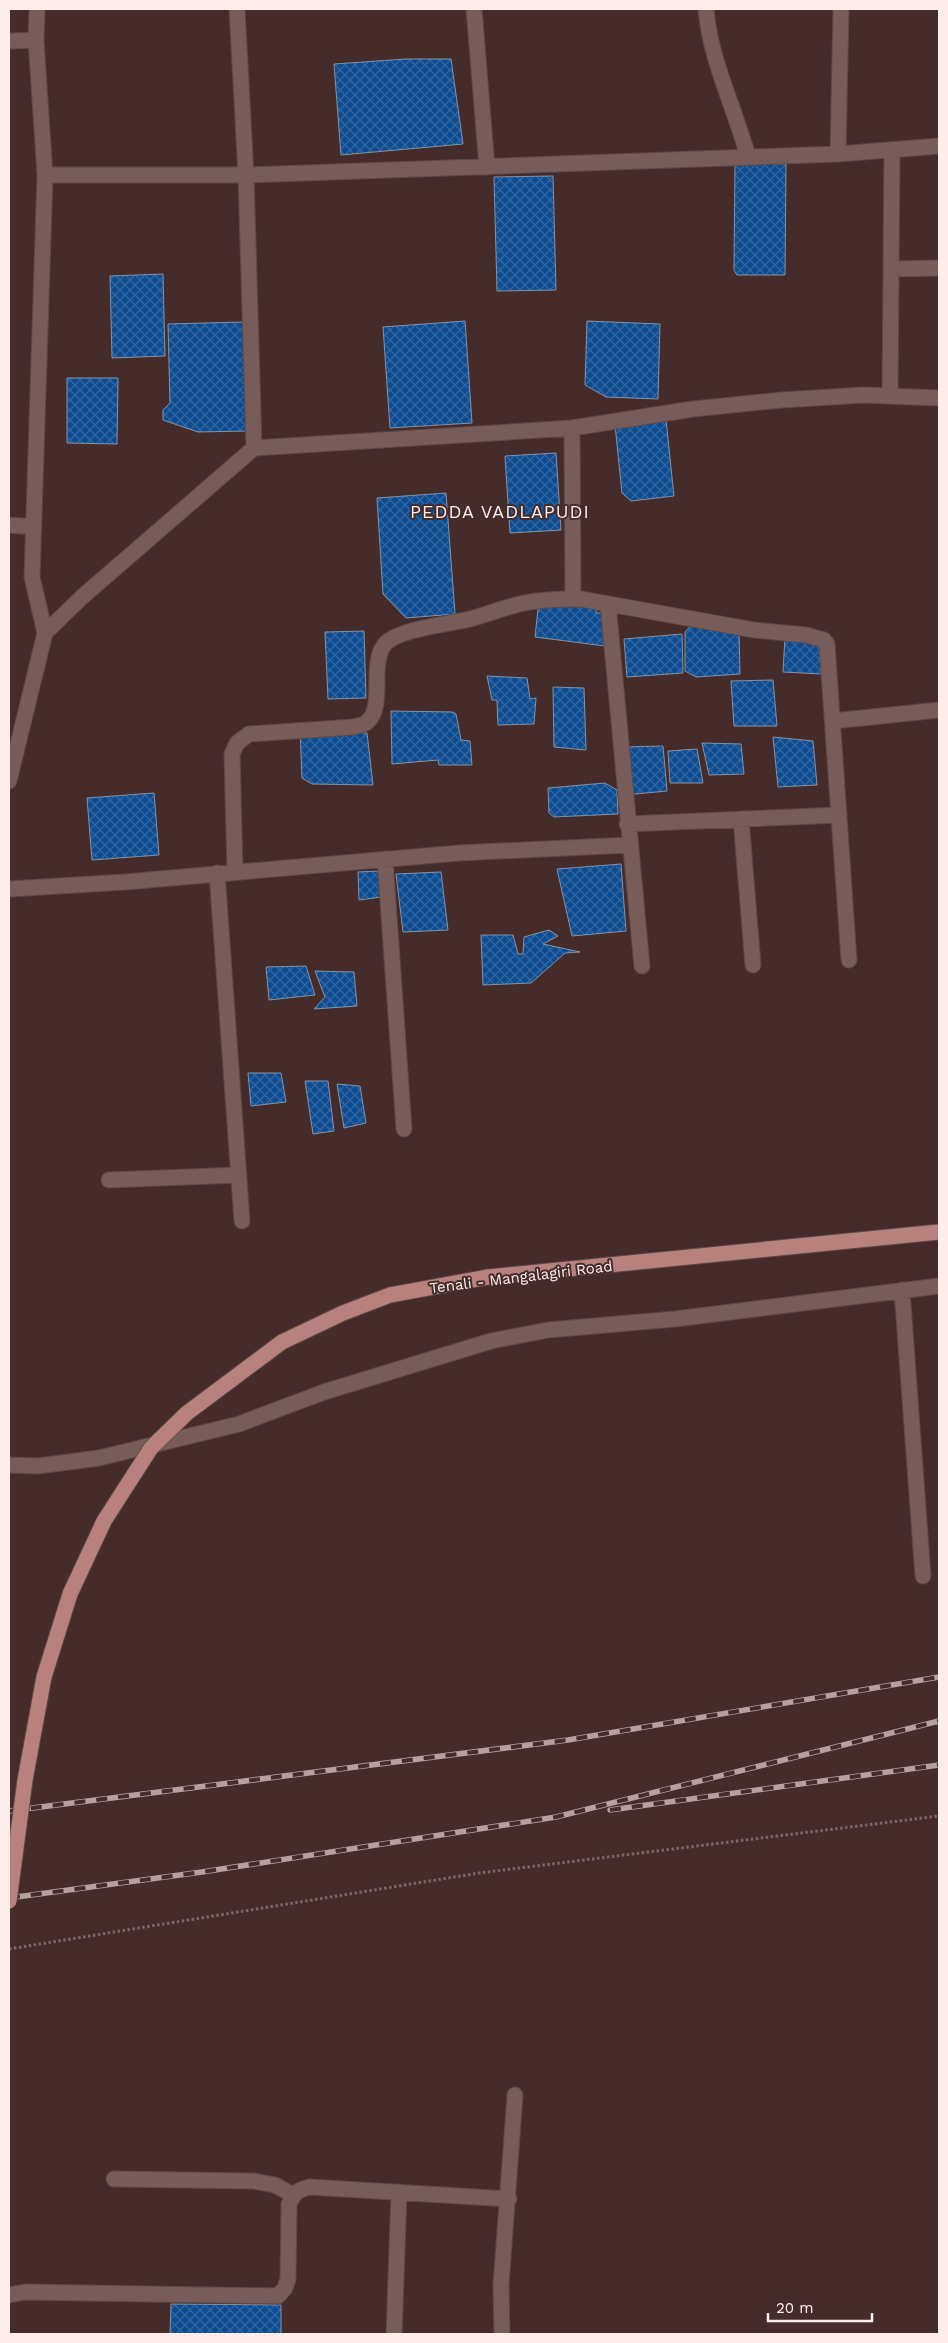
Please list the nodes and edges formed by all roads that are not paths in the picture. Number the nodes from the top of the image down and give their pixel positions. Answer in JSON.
{"nodes":[{"id":1,"x":37,"y":9,"type":"edge"},
{"id":2,"x":237,"y":9,"type":"edge"},
{"id":3,"x":474,"y":9,"type":"edge"},
{"id":4,"x":706,"y":9,"type":"edge"},
{"id":5,"x":841,"y":9,"type":"edge"},
{"id":6,"x":36,"y":40,"type":"junction"},
{"id":7,"x":9,"y":41,"type":"edge"},
{"id":8,"x":939,"y":146,"type":"edge"},
{"id":9,"x":892,"y":150,"type":"junction"},
{"id":10,"x":838,"y":154,"type":"junction"},
{"id":11,"x":748,"y":157,"type":"junction"},
{"id":12,"x":487,"y":166,"type":"junction"},
{"id":13,"x":45,"y":175,"type":"junction"},
{"id":14,"x":246,"y":176,"type":"junction"},
{"id":15,"x":939,"y":268,"type":"edge"},
{"id":16,"x":891,"y":269,"type":"junction"},
{"id":17,"x":890,"y":396,"type":"junction"},
{"id":18,"x":939,"y":398,"type":"edge"},
{"id":19,"x":572,"y":428,"type":"junction"},
{"id":20,"x":254,"y":448,"type":"junction"},
{"id":21,"x":9,"y":525,"type":"edge"},
{"id":22,"x":34,"y":527,"type":"junction"},
{"id":23,"x":573,"y":599,"type":"junction"},
{"id":24,"x":608,"y":604,"type":"junction"},
{"id":25,"x":46,"y":633,"type":"junction"},
{"id":26,"x":939,"y":710,"type":"edge"},
{"id":27,"x":833,"y":721,"type":"junction"},
{"id":28,"x":14,"y":740,"type":"edge"},
{"id":29,"x":9,"y":781,"type":"edge"},
{"id":30,"x":839,"y":815,"type":"junction"},
{"id":31,"x":741,"y":819,"type":"junction"},
{"id":32,"x":627,"y":824,"type":"junction"},
{"id":33,"x":629,"y":845,"type":"junction"},
{"id":34,"x":385,"y":859,"type":"junction"},
{"id":35,"x":235,"y":872,"type":"junction"},
{"id":36,"x":217,"y":873,"type":"junction"},
{"id":37,"x":9,"y":889,"type":"edge"},
{"id":38,"x":848,"y":960,"type":"dead end"},
{"id":39,"x":753,"y":965,"type":"dead end"},
{"id":40,"x":642,"y":966,"type":"dead end"},
{"id":41,"x":404,"y":1129,"type":"dead end"},
{"id":42,"x":239,"y":1175,"type":"junction"},
{"id":43,"x":108,"y":1180,"type":"dead end"},
{"id":44,"x":242,"y":1221,"type":"dead end"},
{"id":45,"x":939,"y":1232,"type":"edge"},
{"id":46,"x":939,"y":1286,"type":"edge"},
{"id":47,"x":902,"y":1290,"type":"junction"},
{"id":48,"x":9,"y":1465,"type":"edge"},
{"id":49,"x":923,"y":1576,"type":"dead end"},
{"id":50,"x":9,"y":1901,"type":"edge"},
{"id":51,"x":515,"y":2094,"type":"dead end"},
{"id":52,"x":114,"y":2179,"type":"dead end"},
{"id":53,"x":399,"y":2192,"type":"junction"},
{"id":54,"x":293,"y":2196,"type":"junction"},
{"id":55,"x":508,"y":2199,"type":"junction"},
{"id":56,"x":9,"y":2294,"type":"edge"},
{"id":57,"x":394,"y":2334,"type":"edge"},
{"id":58,"x":502,"y":2334,"type":"edge"}],
"edges":[{"from":1,"to":6,"type":"street"},
{"from":2,"to":14,"type":"street"},
{"from":3,"to":12,"type":"street"},
{"from":4,"to":11,"type":"street"},
{"from":5,"to":10,"type":"street"},
{"from":6,"to":7,"type":"street"},
{"from":6,"to":13,"type":"street"},
{"from":8,"to":9,"type":"street"},
{"from":9,"to":10,"type":"street"},
{"from":9,"to":16,"type":"street"},
{"from":10,"to":11,"type":"street"},
{"from":11,"to":12,"type":"street"},
{"from":12,"to":14,"type":"street"},
{"from":13,"to":14,"type":"street"},
{"from":13,"to":22,"type":"street"},
{"from":14,"to":20,"type":"street"},
{"from":15,"to":16,"type":"street"},
{"from":16,"to":17,"type":"street"},
{"from":17,"to":18,"type":"street"},
{"from":17,"to":19,"type":"street"},
{"from":19,"to":20,"type":"street"},
{"from":19,"to":23,"type":"street"},
{"from":20,"to":25,"type":"street"},
{"from":21,"to":22,"type":"street"},
{"from":22,"to":25,"type":"street"},
{"from":23,"to":24,"type":"street"},
{"from":23,"to":35,"type":"street"},
{"from":24,"to":27,"type":"street"},
{"from":24,"to":32,"type":"street"},
{"from":25,"to":28,"type":"street"},
{"from":26,"to":27,"type":"street"},
{"from":27,"to":30,"type":"street"},
{"from":28,"to":29,"type":"street"},
{"from":30,"to":31,"type":"street"},
{"from":30,"to":38,"type":"street"},
{"from":31,"to":32,"type":"street"},
{"from":31,"to":39,"type":"street"},
{"from":32,"to":33,"type":"street"},
{"from":33,"to":34,"type":"street"},
{"from":33,"to":40,"type":"street"},
{"from":34,"to":35,"type":"street"},
{"from":34,"to":41,"type":"street"},
{"from":35,"to":36,"type":"street"},
{"from":36,"to":37,"type":"street"},
{"from":36,"to":42,"type":"street"},
{"from":42,"to":43,"type":"street"},
{"from":42,"to":44,"type":"street"},
{"from":45,"to":50,"type":"main road","name":"Tenali - Mangalagiri Road","bridge":true},
{"from":46,"to":47,"type":"street"},
{"from":47,"to":48,"type":"street"},
{"from":47,"to":49,"type":"street"},
{"from":51,"to":55,"type":"street"},
{"from":52,"to":54,"type":"street"},
{"from":53,"to":54,"type":"street"},
{"from":53,"to":55,"type":"street"},
{"from":53,"to":57,"type":"street"},
{"from":54,"to":56,"type":"street"},
{"from":55,"to":58,"type":"street"}]}
